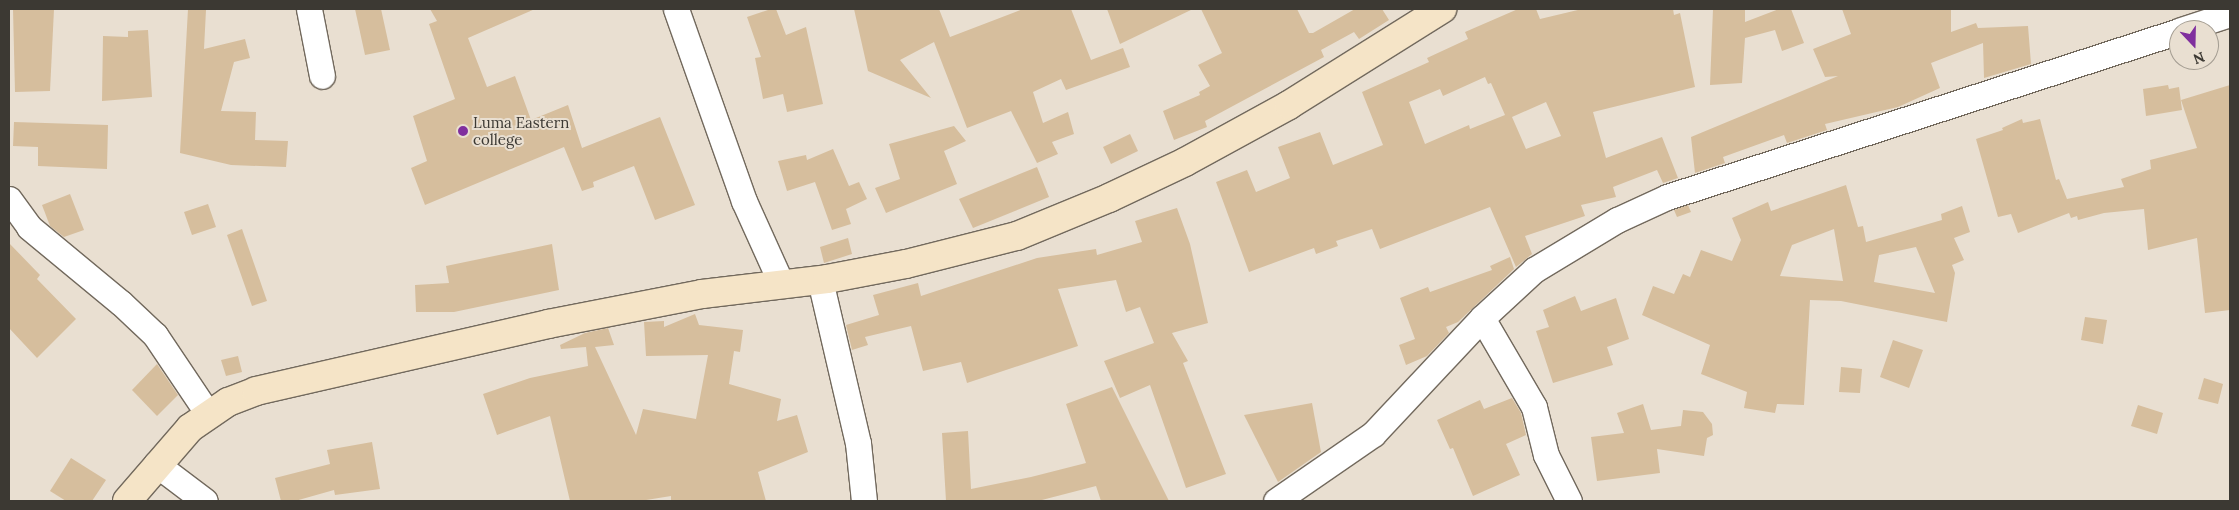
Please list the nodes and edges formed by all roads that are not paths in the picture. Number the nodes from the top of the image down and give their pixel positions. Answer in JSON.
{"nodes":[{"id":1,"x":309,"y":9,"type":"edge"},
{"id":2,"x":676,"y":9,"type":"edge"},
{"id":3,"x":1442,"y":9,"type":"edge"},
{"id":4,"x":2230,"y":14,"type":"edge"},
{"id":5,"x":2211,"y":20,"type":"edge"},
{"id":6,"x":2169,"y":34,"type":"edge"},
{"id":7,"x":322,"y":76,"type":"dead end"},
{"id":8,"x":9,"y":199,"type":"edge"},
{"id":9,"x":820,"y":280,"type":"junction"},
{"id":10,"x":781,"y":283,"type":"junction"},
{"id":11,"x":1482,"y":318,"type":"junction"},
{"id":12,"x":208,"y":414,"type":"junction"},
{"id":13,"x":156,"y":464,"type":"junction"},
{"id":14,"x":126,"y":501,"type":"edge"},
{"id":15,"x":205,"y":501,"type":"edge"},
{"id":16,"x":864,"y":501,"type":"edge"},
{"id":17,"x":1276,"y":501,"type":"edge"},
{"id":18,"x":1569,"y":501,"type":"edge"}],
"edges":[{"from":1,"to":7,"type":"street"},
{"from":2,"to":10,"type":"street"},
{"from":3,"to":9,"type":"street"},
{"from":4,"to":5,"type":"street"},
{"from":6,"to":11,"type":"street"},
{"from":8,"to":12,"type":"street"},
{"from":9,"to":10,"type":"street"},
{"from":9,"to":16,"type":"street"},
{"from":10,"to":12,"type":"street"},
{"from":11,"to":17,"type":"street"},
{"from":11,"to":18,"type":"street"},
{"from":12,"to":13,"type":"street"},
{"from":13,"to":14,"type":"street"},
{"from":13,"to":15,"type":"street"}]}
